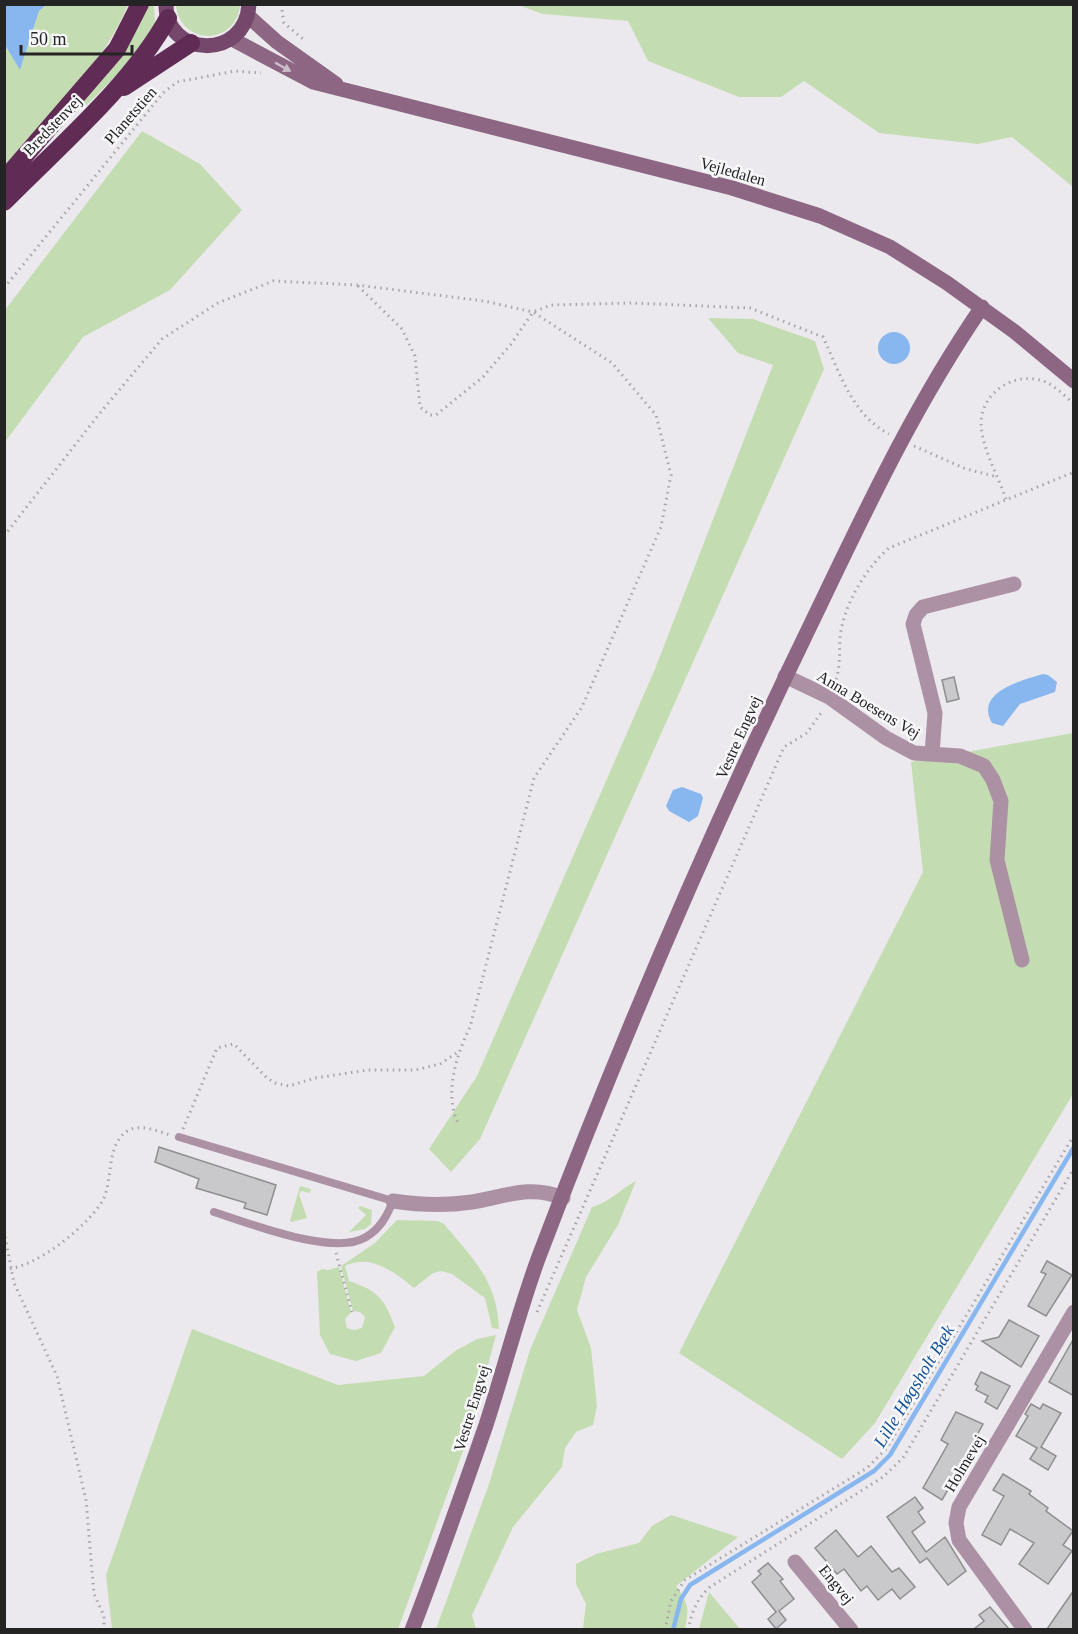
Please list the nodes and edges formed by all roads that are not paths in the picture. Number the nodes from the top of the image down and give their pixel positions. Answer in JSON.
{"nodes":[{"id":1,"x":140,"y":4,"type":"edge"},
{"id":2,"x":249,"y":10,"type":"edge"},
{"id":3,"x":167,"y":11,"type":"edge"},
{"id":4,"x":232,"y":39,"type":"junction"},
{"id":5,"x":191,"y":43,"type":"junction"},
{"id":6,"x":341,"y":87,"type":"junction"},
{"id":7,"x":103,"y":101,"type":"junction"},
{"id":8,"x":4,"y":180,"type":"edge"},
{"id":9,"x":4,"y":202,"type":"edge"},
{"id":10,"x":981,"y":307,"type":"junction"},
{"id":11,"x":1074,"y":381,"type":"edge"},
{"id":12,"x":1014,"y":584,"type":"dead end"},
{"id":13,"x":785,"y":676,"type":"junction"},
{"id":14,"x":932,"y":754,"type":"junction"},
{"id":15,"x":1022,"y":960,"type":"dead end"},
{"id":16,"x":179,"y":1137,"type":"road end"},
{"id":17,"x":563,"y":1198,"type":"junction"},
{"id":18,"x":393,"y":1201,"type":"junction"},
{"id":19,"x":214,"y":1212,"type":"dead end"},
{"id":20,"x":1074,"y":1312,"type":"edge"},
{"id":21,"x":795,"y":1562,"type":"dead end"},
{"id":22,"x":412,"y":1629,"type":"edge"},
{"id":23,"x":851,"y":1629,"type":"edge"},
{"id":24,"x":1025,"y":1629,"type":"edge"}],
"edges":[{"from":1,"to":8,"type":"highway","name":"Bredstenvej"},
{"from":2,"to":4,"type":"main road"},
{"from":2,"to":6,"type":"street","name":"Vejledalen"},
{"from":3,"to":5,"type":"main road"},
{"from":3,"to":7,"type":"highway","name":"Bredstenvej"},
{"from":4,"to":5,"type":"main road"},
{"from":4,"to":6,"type":"street","name":"Vejledalen","one_way":true},
{"from":5,"to":7,"type":"highway","name":"Bredstenvej"},
{"from":6,"to":10,"type":"street","name":"Vejledalen"},
{"from":7,"to":9,"type":"highway","name":"Bredstenvej"},
{"from":10,"to":11,"type":"street","name":"Vejledalen"},
{"from":10,"to":13,"type":"street","name":"Vestre Engvej"},
{"from":12,"to":14,"type":"street"},
{"from":13,"to":14,"type":"street","name":"Anna Boesens Vej"},
{"from":13,"to":17,"type":"street","name":"Vestre Engvej"},
{"from":14,"to":15,"type":"street","name":"Anna Boesens Vej"},
{"from":16,"to":18,"type":"lane"},
{"from":17,"to":18,"type":"street"},
{"from":17,"to":22,"type":"street","name":"Vestre Engvej"},
{"from":18,"to":19,"type":"lane"},
{"from":20,"to":24,"type":"street","name":"Holmevej"},
{"from":21,"to":23,"type":"street","name":"Engvej"}]}
